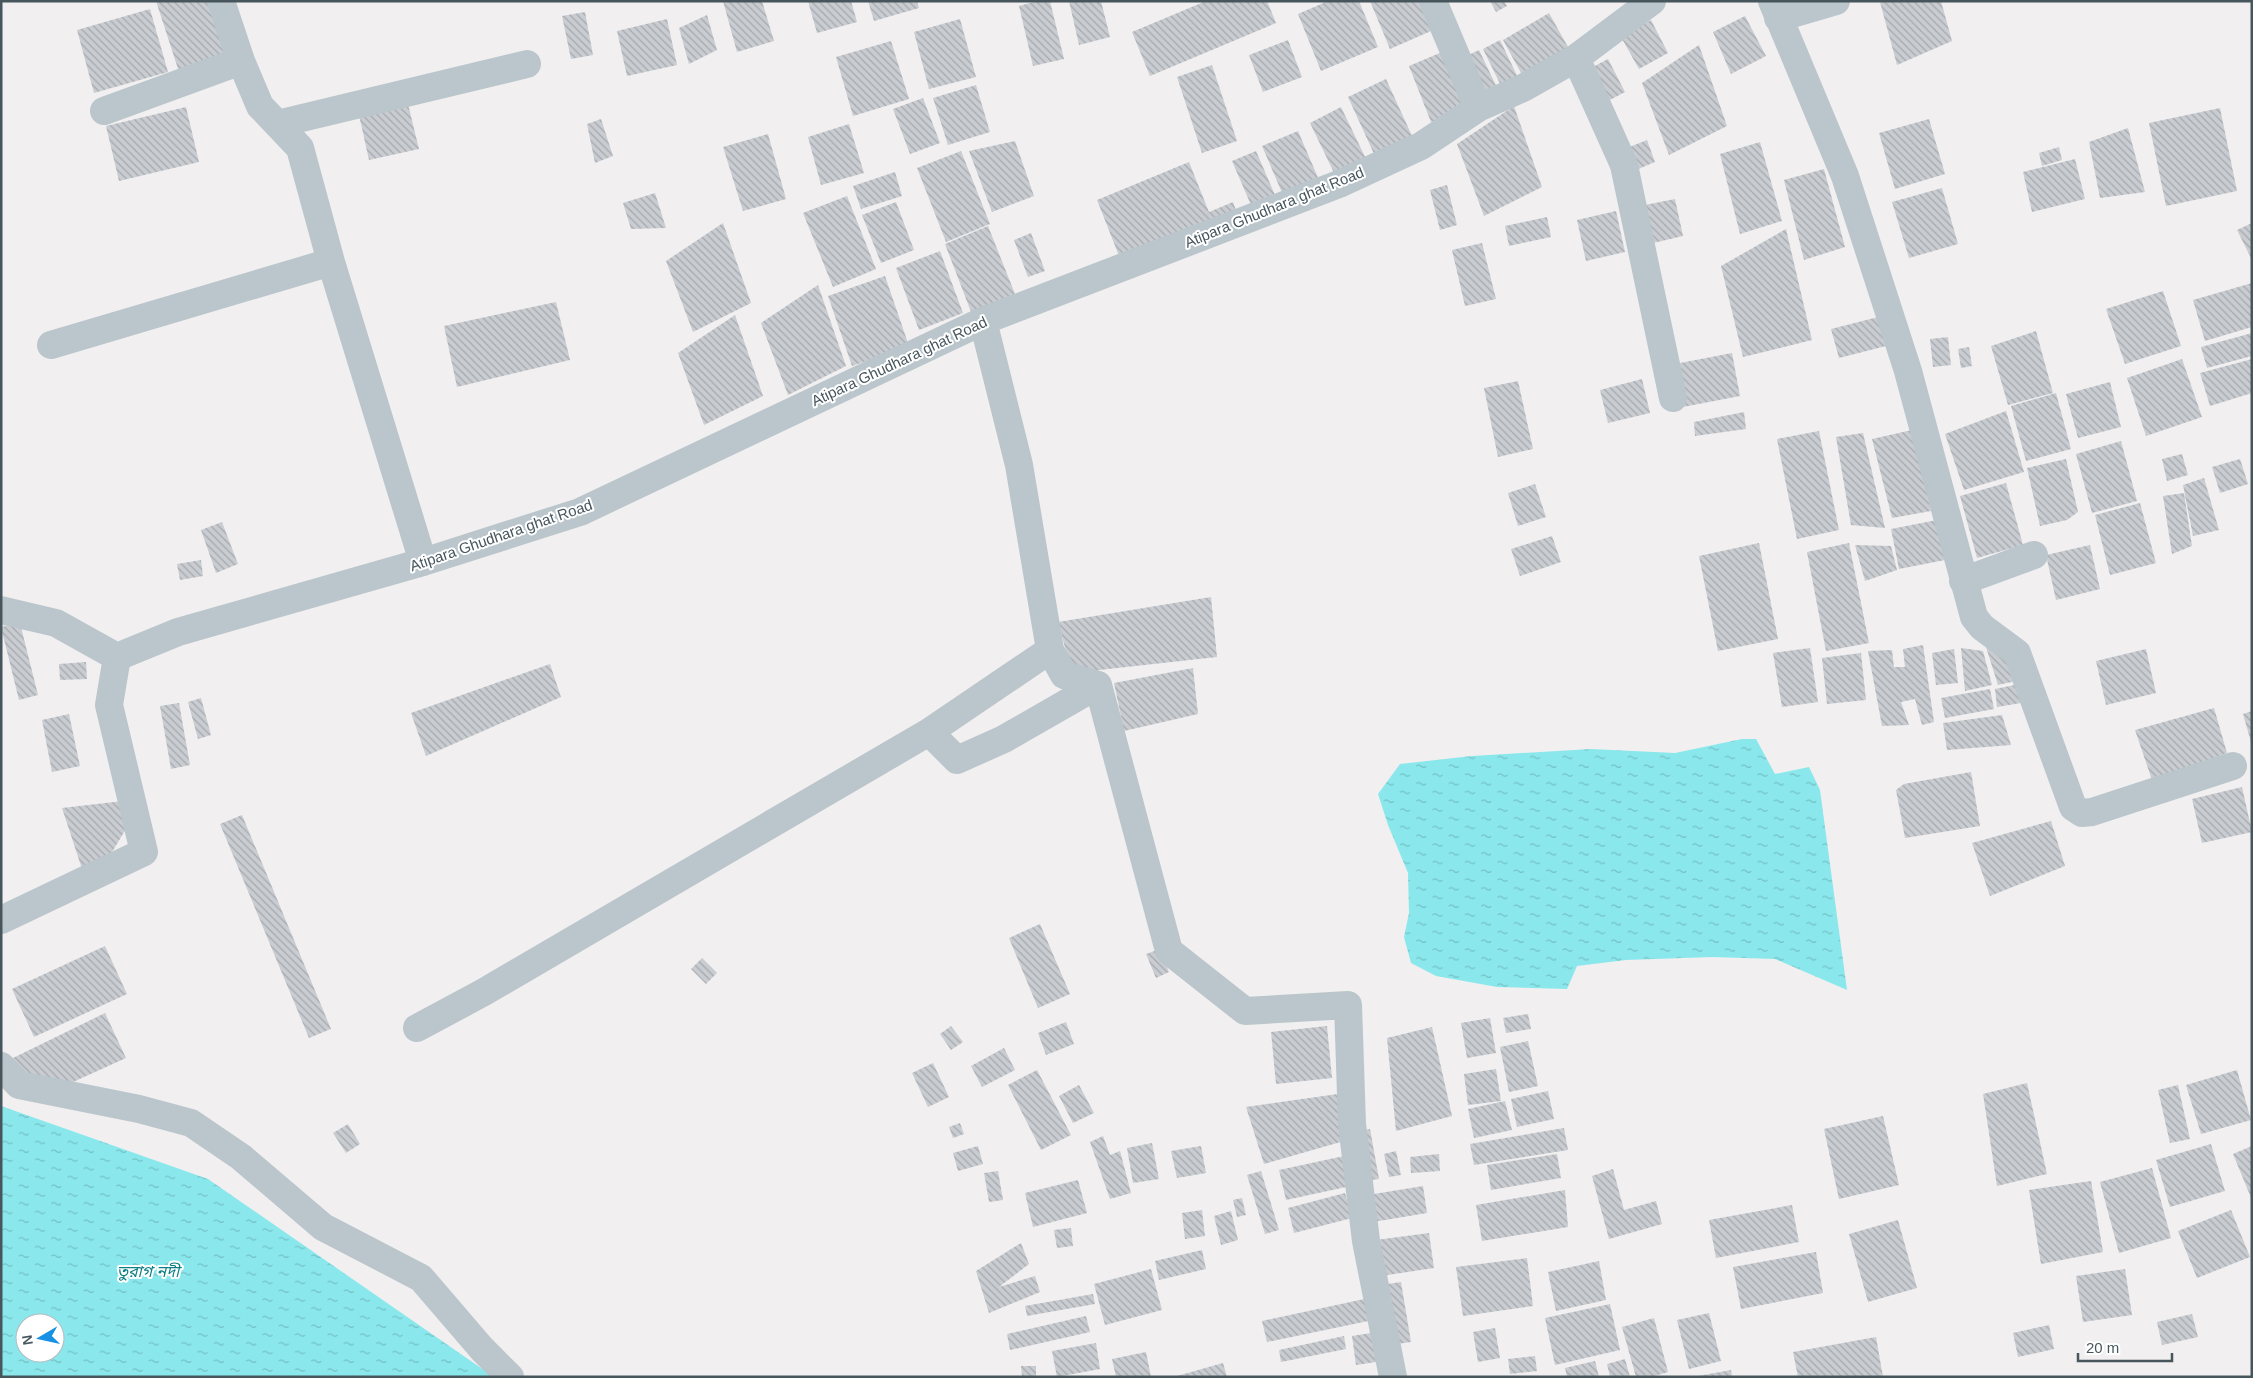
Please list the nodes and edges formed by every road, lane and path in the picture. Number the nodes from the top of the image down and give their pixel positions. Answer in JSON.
{"nodes":[{"id":1,"x":221,"y":1,"type":"edge"},
{"id":2,"x":1433,"y":1,"type":"edge"},
{"id":3,"x":1652,"y":1,"type":"edge"},
{"id":4,"x":1836,"y":1,"type":"edge"},
{"id":5,"x":1775,"y":10,"type":"edge"},
{"id":6,"x":1576,"y":58,"type":"junction"},
{"id":7,"x":241,"y":61,"type":"junction"},
{"id":8,"x":528,"y":64,"type":"dead end"},
{"id":9,"x":1478,"y":108,"type":"junction"},
{"id":10,"x":104,"y":110,"type":"dead end"},
{"id":11,"x":277,"y":124,"type":"junction"},
{"id":12,"x":331,"y":262,"type":"junction"},
{"id":13,"x":983,"y":321,"type":"junction"},
{"id":14,"x":51,"y":345,"type":"dead end"},
{"id":15,"x":1673,"y":398,"type":"dead end"},
{"id":16,"x":2034,"y":556,"type":"dead end"},
{"id":17,"x":423,"y":562,"type":"junction"},
{"id":18,"x":1963,"y":581,"type":"junction"},
{"id":19,"x":1,"y":610,"type":"edge"},
{"id":20,"x":1050,"y":650,"type":"junction"},
{"id":21,"x":117,"y":657,"type":"junction"},
{"id":22,"x":1098,"y":684,"type":"junction"},
{"id":23,"x":929,"y":732,"type":"junction"},
{"id":24,"x":2233,"y":766,"type":"dead end"},
{"id":25,"x":1,"y":920,"type":"edge"},
{"id":26,"x":417,"y":1028,"type":"dead end"},
{"id":27,"x":1,"y":1066,"type":"edge"},
{"id":28,"x":510,"y":1377,"type":"edge"},
{"id":29,"x":1393,"y":1377,"type":"edge"}],
"edges":[{"from":1,"to":7,"type":"street"},
{"from":2,"to":9,"type":"street"},
{"from":3,"to":6,"type":"street","name":"Atipara Ghudhara ghat Road"},
{"from":4,"to":5,"type":"street"},
{"from":5,"to":18,"type":"street"},
{"from":6,"to":9,"type":"street","name":"Atipara Ghudhara ghat Road"},
{"from":6,"to":15,"type":"street"},
{"from":7,"to":10,"type":"street"},
{"from":7,"to":11,"type":"street"},
{"from":8,"to":11,"type":"street"},
{"from":9,"to":13,"type":"street","name":"Atipara Ghudhara ghat Road"},
{"from":11,"to":12,"type":"street"},
{"from":12,"to":14,"type":"street"},
{"from":12,"to":17,"type":"street"},
{"from":13,"to":17,"type":"street","name":"Atipara Ghudhara ghat Road"},
{"from":13,"to":20,"type":"street"},
{"from":16,"to":18,"type":"street"},
{"from":17,"to":21,"type":"street","name":"Atipara Ghudhara ghat Road"},
{"from":18,"to":24,"type":"street"},
{"from":19,"to":21,"type":"street"},
{"from":20,"to":22,"type":"street"},
{"from":20,"to":23,"type":"street"},
{"from":21,"to":25,"type":"street"},
{"from":22,"to":23,"type":"street"},
{"from":22,"to":29,"type":"street"},
{"from":23,"to":26,"type":"street"},
{"from":27,"to":28,"type":"street"}]}
